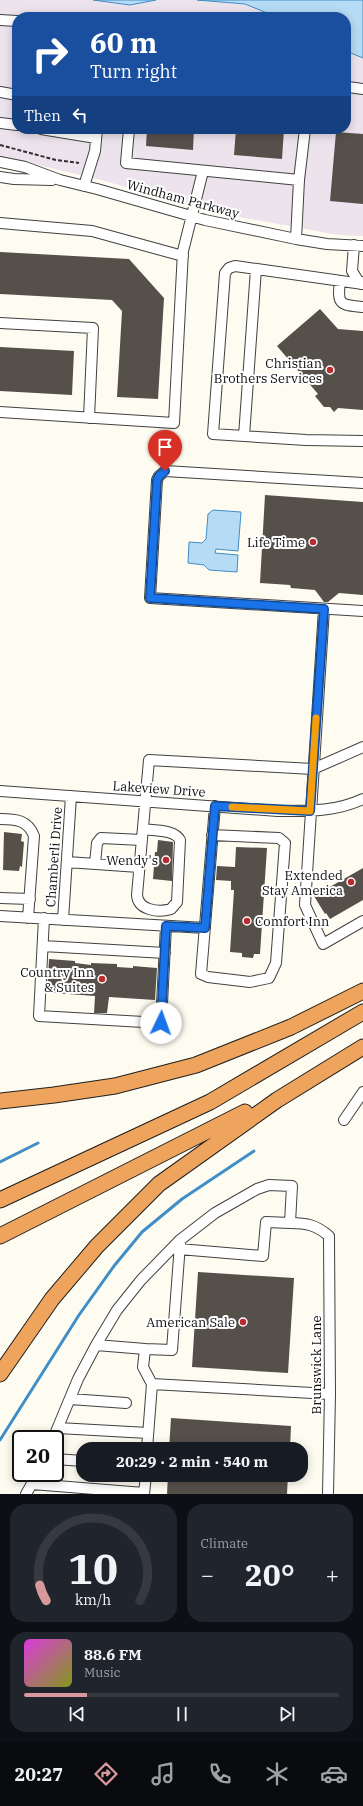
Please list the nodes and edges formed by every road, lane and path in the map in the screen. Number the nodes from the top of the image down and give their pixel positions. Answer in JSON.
{"nodes":[{"id":1,"x":0,"y":20,"type":"edge"},
{"id":2,"x":12,"y":21,"type":"edge"},
{"id":3,"x":351,"y":87,"type":"edge"},
{"id":4,"x":363,"y":89,"type":"edge"},
{"id":5,"x":0,"y":92,"type":"edge"},
{"id":6,"x":12,"y":94,"type":"edge"},
{"id":7,"x":0,"y":123,"type":"edge"},
{"id":8,"x":12,"y":124,"type":"edge"},
{"id":9,"x":96,"y":134,"type":"edge"},
{"id":10,"x":129,"y":134,"type":"edge"},
{"id":11,"x":304,"y":134,"type":"edge"},
{"id":12,"x":0,"y":145,"type":"edge"},
{"id":13,"x":0,"y":162,"type":"edge"},
{"id":14,"x":79,"y":163,"type":"dead end"},
{"id":15,"x":203,"y":171,"type":"junction"},
{"id":16,"x":0,"y":177,"type":"edge"},
{"id":17,"x":60,"y":180,"type":"junction"},
{"id":18,"x":299,"y":180,"type":"junction"},
{"id":19,"x":84,"y":186,"type":"junction"},
{"id":20,"x":192,"y":217,"type":"junction"},
{"id":21,"x":0,"y":224,"type":"edge"},
{"id":22,"x":296,"y":239,"type":"junction"},
{"id":23,"x":359,"y":245,"type":"edge"},
{"id":24,"x":183,"y":256,"type":"junction"},
{"id":25,"x":256,"y":269,"type":"junction"},
{"id":26,"x":340,"y":281,"type":"junction"},
{"id":27,"x":362,"y":283,"type":"edge"},
{"id":28,"x":363,"y":307,"type":"edge"},
{"id":29,"x":0,"y":323,"type":"edge"},
{"id":30,"x":0,"y":412,"type":"edge"},
{"id":31,"x":89,"y":418,"type":"junction"},
{"id":32,"x":244,"y":436,"type":"junction"},
{"id":33,"x":363,"y":441,"type":"edge"},
{"id":34,"x":363,"y":483,"type":"edge"},
{"id":35,"x":324,"y":609,"type":"junction"},
{"id":36,"x":363,"y":611,"type":"edge"},
{"id":37,"x":363,"y":747,"type":"edge"},
{"id":38,"x":313,"y":769,"type":"junction"},
{"id":39,"x":0,"y":791,"type":"edge"},
{"id":40,"x":71,"y":796,"type":"junction"},
{"id":41,"x":363,"y":800,"type":"edge"},
{"id":42,"x":146,"y":801,"type":"junction"},
{"id":43,"x":215,"y":806,"type":"junction"},
{"id":44,"x":310,"y":811,"type":"junction"},
{"id":45,"x":0,"y":819,"type":"edge"},
{"id":46,"x":142,"y":835,"type":"junction"},
{"id":47,"x":212,"y":835,"type":"junction"},
{"id":48,"x":67,"y":862,"type":"junction"},
{"id":49,"x":95,"y":864,"type":"junction"},
{"id":50,"x":139,"y":867,"type":"junction"},
{"id":51,"x":0,"y":898,"type":"edge"},
{"id":52,"x":30,"y":899,"type":"junction"},
{"id":53,"x":0,"y":916,"type":"edge"},
{"id":54,"x":28,"y":918,"type":"junction"},
{"id":55,"x":44,"y":918,"type":"junction"},
{"id":56,"x":63,"y":920,"type":"junction"},
{"id":57,"x":363,"y":920,"type":"edge"},
{"id":58,"x":166,"y":926,"type":"junction"},
{"id":59,"x":205,"y":928,"type":"junction"},
{"id":60,"x":43,"y":946,"type":"junction"},
{"id":61,"x":165,"y":953,"type":"junction"},
{"id":62,"x":363,"y":991,"type":"edge"},
{"id":63,"x":363,"y":1012,"type":"edge"},
{"id":64,"x":363,"y":1042,"type":"edge"},
{"id":65,"x":363,"y":1047,"type":"edge"},
{"id":66,"x":363,"y":1092,"type":"edge"},
{"id":67,"x":0,"y":1101,"type":"edge"},
{"id":68,"x":344,"y":1120,"type":"dead end"},
{"id":69,"x":0,"y":1200,"type":"edge"},
{"id":70,"x":290,"y":1223,"type":"junction"},
{"id":71,"x":0,"y":1236,"type":"edge"},
{"id":72,"x":180,"y":1245,"type":"junction"},
{"id":73,"x":96,"y":1345,"type":"junction"},
{"id":74,"x":145,"y":1349,"type":"junction"},
{"id":75,"x":0,"y":1374,"type":"edge"},
{"id":76,"x":152,"y":1384,"type":"junction"},
{"id":77,"x":330,"y":1394,"type":"junction"},
{"id":78,"x":70,"y":1398,"type":"junction"},
{"id":79,"x":126,"y":1403,"type":"dead end"},
{"id":80,"x":58,"y":1428,"type":"joint"},
{"id":81,"x":148,"y":1433,"type":"junction"},
{"id":82,"x":147,"y":1442,"type":"edge"},
{"id":83,"x":64,"y":1460,"type":"edge"},
{"id":84,"x":76,"y":1460,"type":"edge"},
{"id":85,"x":145,"y":1482,"type":"edge"},
{"id":86,"x":32,"y":1484,"type":"joint"},
{"id":87,"x":26,"y":1494,"type":"edge"},
{"id":88,"x":144,"y":1494,"type":"edge"},
{"id":89,"x":328,"y":1494,"type":"edge"}],
"edges":[{"from":1,"to":2,"type":"street"},
{"from":3,"to":4,"type":"street"},
{"from":5,"to":6,"type":"street"},
{"from":7,"to":8,"type":"street"},
{"from":9,"to":19,"type":"street"},
{"from":10,"to":15,"type":"street"},
{"from":11,"to":18,"type":"street"},
{"from":12,"to":14,"type":"path"},
{"from":13,"to":17,"type":"street","name":"Windham Parkway"},
{"from":15,"to":18,"type":"street"},
{"from":15,"to":20,"type":"street"},
{"from":16,"to":17,"type":"street"},
{"from":17,"to":19,"type":"street","name":"Windham Parkway"},
{"from":18,"to":22,"type":"street"},
{"from":19,"to":20,"type":"street","name":"Windham Parkway"},
{"from":20,"to":22,"type":"street","name":"Windham Parkway"},
{"from":20,"to":24,"type":"street"},
{"from":21,"to":24,"type":"street"},
{"from":22,"to":23,"type":"street","name":"Windham Parkway"},
{"from":23,"to":27,"type":"street"},
{"from":24,"to":31,"type":"street"},
{"from":25,"to":26,"type":"street"},
{"from":25,"to":32,"type":"street"},
{"from":25,"to":32,"type":"street"},
{"from":26,"to":27,"type":"street"},
{"from":26,"to":28,"type":"street"},
{"from":29,"to":31,"type":"street"},
{"from":30,"to":31,"type":"street"},
{"from":32,"to":33,"type":"street"},
{"from":34,"to":35,"type":"street"},
{"from":35,"to":36,"type":"street"},
{"from":35,"to":38,"type":"street"},
{"from":37,"to":38,"type":"street"},
{"from":38,"to":42,"type":"street"},
{"from":38,"to":44,"type":"street"},
{"from":39,"to":40,"type":"street","name":"Lakeview Drive"},
{"from":40,"to":42,"type":"street","name":"Lakeview Drive"},
{"from":40,"to":48,"type":"street","name":"Chamberli Drive"},
{"from":41,"to":44,"type":"street","name":"Lakeview Drive"},
{"from":42,"to":43,"type":"street","name":"Lakeview Drive"},
{"from":42,"to":46,"type":"street"},
{"from":43,"to":44,"type":"street","name":"Lakeview Drive"},
{"from":43,"to":47,"type":"street"},
{"from":44,"to":57,"type":"street"},
{"from":45,"to":52,"type":"street"},
{"from":46,"to":49,"type":"street"},
{"from":46,"to":50,"type":"street"},
{"from":46,"to":50,"type":"street"},
{"from":47,"to":59,"type":"street"},
{"from":47,"to":59,"type":"street"},
{"from":48,"to":49,"type":"street"},
{"from":48,"to":56,"type":"street","name":"Chamberli Drive"},
{"from":49,"to":50,"type":"street"},
{"from":51,"to":52,"type":"street"},
{"from":52,"to":54,"type":"street"},
{"from":53,"to":54,"type":"street"},
{"from":54,"to":55,"type":"street"},
{"from":55,"to":56,"type":"street"},
{"from":55,"to":60,"type":"street"},
{"from":56,"to":58,"type":"street"},
{"from":58,"to":59,"type":"street"},
{"from":58,"to":61,"type":"street"},
{"from":60,"to":61,"type":"street"},
{"from":60,"to":61,"type":"street"},
{"from":62,"to":67,"type":"highway"},
{"from":63,"to":69,"type":"highway"},
{"from":64,"to":71,"type":"highway"},
{"from":65,"to":75,"type":"highway"},
{"from":66,"to":68,"type":"street"},
{"from":70,"to":72,"type":"street"},
{"from":70,"to":72,"type":"street"},
{"from":70,"to":77,"type":"street","name":"Brunswick Lane"},
{"from":72,"to":73,"type":"street"},
{"from":72,"to":74,"type":"street"},
{"from":73,"to":74,"type":"street"},
{"from":73,"to":78,"type":"street"},
{"from":74,"to":76,"type":"street"},
{"from":76,"to":77,"type":"street"},
{"from":76,"to":81,"type":"street"},
{"from":77,"to":89,"type":"street","name":"Brunswick Lane"},
{"from":78,"to":79,"type":"street"},
{"from":78,"to":80,"type":"street"},
{"from":80,"to":81,"type":"street"},
{"from":81,"to":82,"type":"street"},
{"from":83,"to":84,"type":"street"},
{"from":85,"to":88,"type":"street"},
{"from":86,"to":87,"type":"street"},
{"from":86,"to":88,"type":"street"}]}
